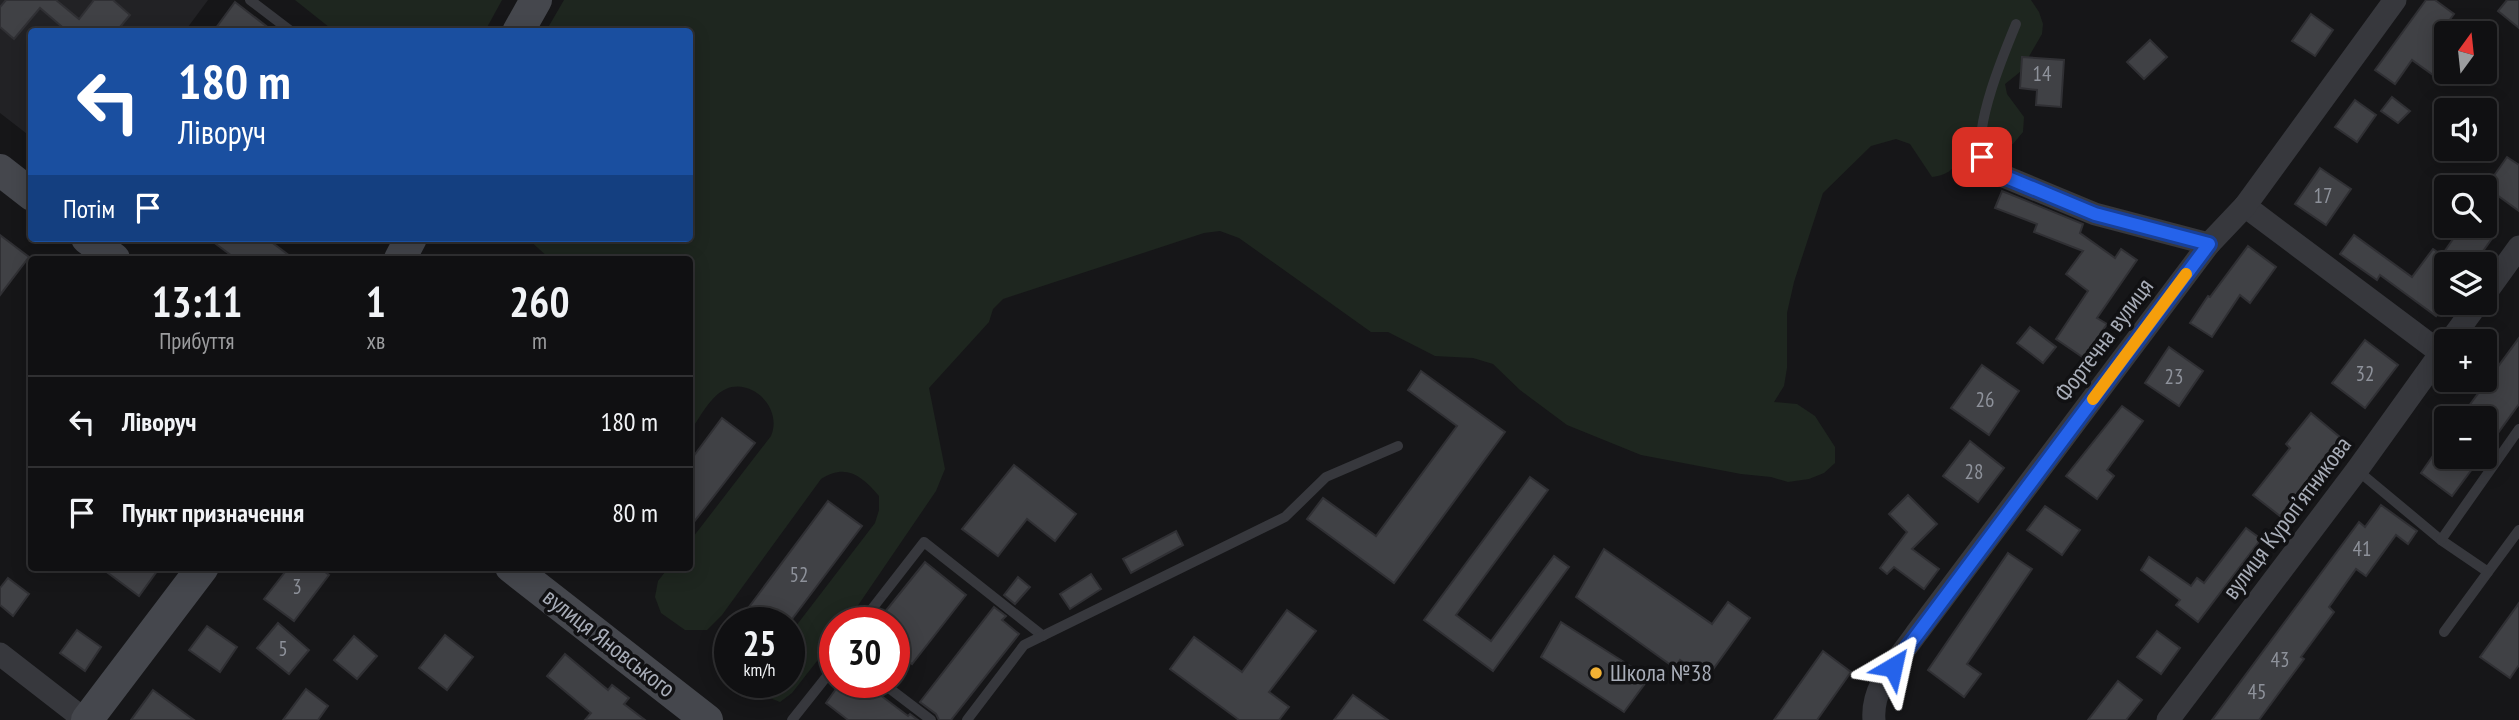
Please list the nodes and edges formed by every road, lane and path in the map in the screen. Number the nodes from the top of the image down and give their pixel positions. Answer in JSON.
{"nodes":[{"id":1,"x":250,"y":0,"type":"edge"},
{"id":2,"x":536,"y":0,"type":"edge"},
{"id":3,"x":2395,"y":0,"type":"edge"},
{"id":4,"x":2016,"y":24,"type":"dead end"},
{"id":5,"x":287,"y":28,"type":"edge"},
{"id":6,"x":520,"y":28,"type":"edge"},
{"id":7,"x":0,"y":170,"type":"edge"},
{"id":8,"x":1989,"y":170,"type":"joint"},
{"id":9,"x":28,"y":192,"type":"edge"},
{"id":10,"x":2245,"y":206,"type":"junction"},
{"id":11,"x":92,"y":242,"type":"edge"},
{"id":12,"x":2209,"y":244,"type":"junction"},
{"id":13,"x":2519,"y":247,"type":"edge"},
{"id":14,"x":110,"y":256,"type":"edge"},
{"id":15,"x":2497,"y":277,"type":"edge"},
{"id":16,"x":2434,"y":339,"type":"edge"},
{"id":17,"x":2434,"y":364,"type":"edge"},
{"id":18,"x":2519,"y":429,"type":"edge"},
{"id":19,"x":1398,"y":446,"type":"dead end"},
{"id":20,"x":2357,"y":470,"type":"junction"},
{"id":21,"x":2519,"y":530,"type":"edge"},
{"id":22,"x":2441,"y":540,"type":"junction"},
{"id":23,"x":200,"y":571,"type":"edge"},
{"id":24,"x":516,"y":571,"type":"edge"},
{"id":25,"x":2488,"y":572,"type":"junction"},
{"id":26,"x":874,"y":607,"type":"edge"},
{"id":27,"x":2444,"y":632,"type":"dead end"},
{"id":28,"x":1043,"y":636,"type":"junction"},
{"id":29,"x":0,"y":654,"type":"edge"},
{"id":30,"x":819,"y":686,"type":"edge"},
{"id":31,"x":902,"y":698,"type":"edge"},
{"id":32,"x":86,"y":720,"type":"edge"},
{"id":33,"x":707,"y":720,"type":"edge"},
{"id":34,"x":792,"y":720,"type":"edge"},
{"id":35,"x":931,"y":720,"type":"edge"},
{"id":36,"x":967,"y":720,"type":"edge"},
{"id":37,"x":1874,"y":720,"type":"edge"},
{"id":38,"x":2168,"y":720,"type":"edge"}],
"edges":[{"from":1,"to":5,"type":"lane"},
{"from":2,"to":6,"type":"main road"},
{"from":3,"to":10,"type":"street","name":"Фортечна вулиця"},
{"from":4,"to":8,"type":"lane"},
{"from":7,"to":9,"type":"main road"},
{"from":8,"to":12,"type":"street"},
{"from":10,"to":12,"type":"street","name":"Фортечна вулиця"},
{"from":10,"to":16,"type":"street"},
{"from":11,"to":14,"type":"main road"},
{"from":12,"to":37,"type":"street","name":"Фортечна вулиця"},
{"from":13,"to":15,"type":"street"},
{"from":17,"to":20,"type":"street","name":"вулиця Куропʼятникова"},
{"from":18,"to":22,"type":"lane"},
{"from":19,"to":28,"type":"lane"},
{"from":20,"to":22,"type":"lane"},
{"from":20,"to":38,"type":"street","name":"вулиця Куропʼятникова"},
{"from":21,"to":25,"type":"lane"},
{"from":22,"to":25,"type":"lane"},
{"from":23,"to":32,"type":"main road"},
{"from":24,"to":33,"type":"main road","name":"вулиця Яновського"},
{"from":25,"to":27,"type":"lane"},
{"from":26,"to":28,"type":"lane"},
{"from":28,"to":36,"type":"lane"},
{"from":29,"to":32,"type":"street"},
{"from":30,"to":34,"type":"lane"},
{"from":31,"to":35,"type":"lane"}]}
